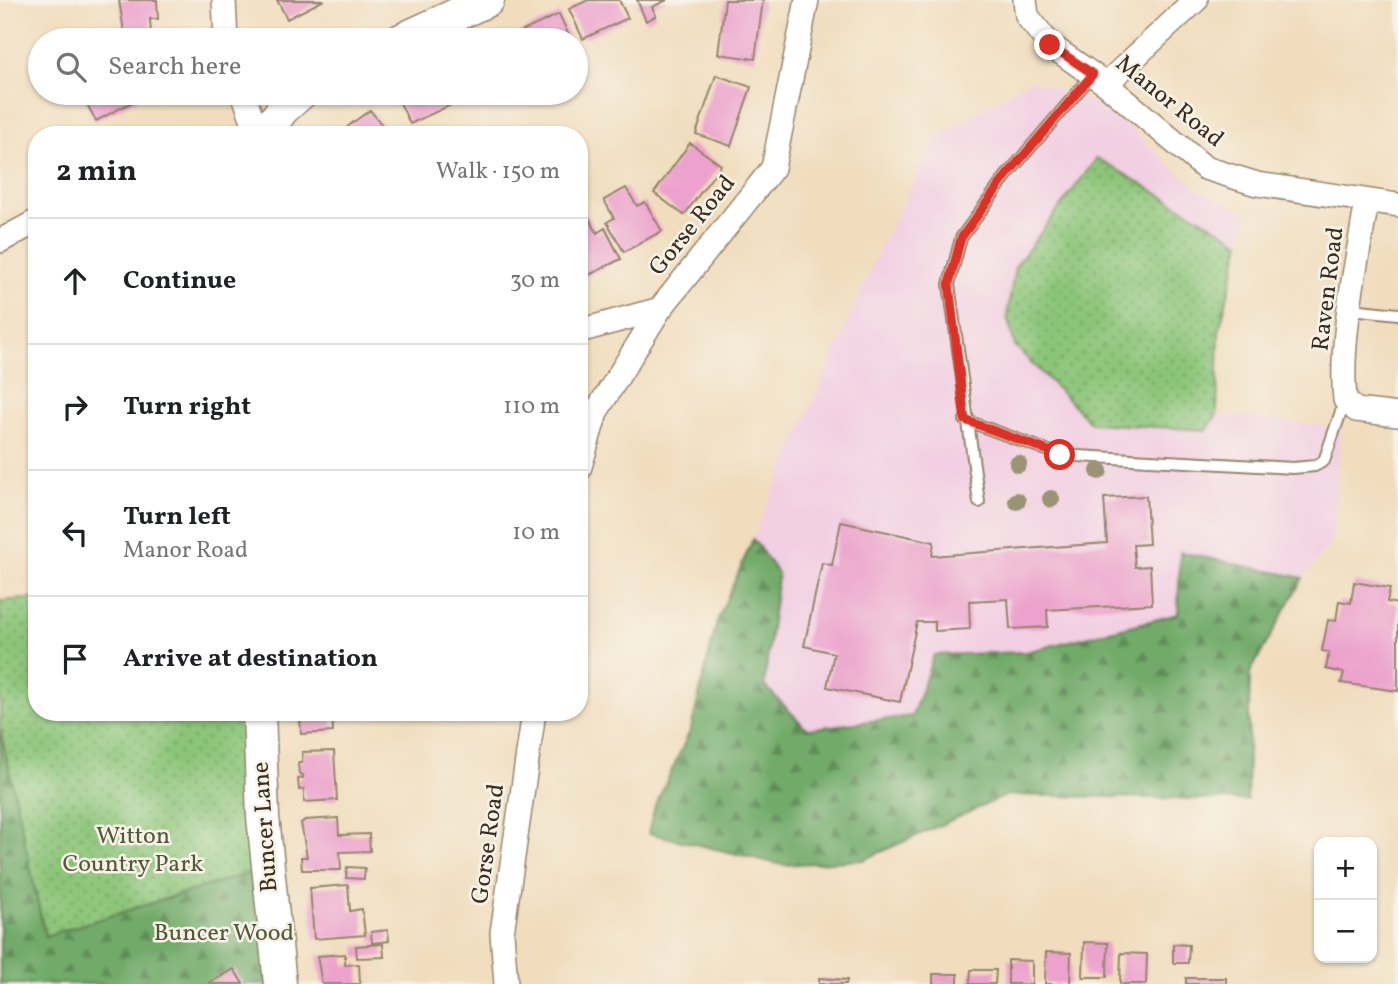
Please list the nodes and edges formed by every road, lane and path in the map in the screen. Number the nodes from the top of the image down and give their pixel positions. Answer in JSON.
{"nodes":[{"id":1,"x":224,"y":0,"type":"edge"},
{"id":2,"x":488,"y":0,"type":"edge"},
{"id":3,"x":807,"y":0,"type":"edge"},
{"id":4,"x":1025,"y":0,"type":"edge"},
{"id":5,"x":1196,"y":0,"type":"edge"},
{"id":6,"x":225,"y":28,"type":"edge"},
{"id":7,"x":427,"y":28,"type":"edge"},
{"id":8,"x":1099,"y":79,"type":"junction"},
{"id":9,"x":247,"y":105,"type":"edge"},
{"id":10,"x":290,"y":105,"type":"edge"},
{"id":11,"x":255,"y":126,"type":"edge"},
{"id":12,"x":271,"y":126,"type":"edge"},
{"id":13,"x":1367,"y":201,"type":"junction"},
{"id":14,"x":1398,"y":205,"type":"edge"},
{"id":15,"x":28,"y":226,"type":"edge"},
{"id":16,"x":0,"y":241,"type":"edge"},
{"id":17,"x":660,"y":309,"type":"junction"},
{"id":18,"x":1351,"y":309,"type":"junction"},
{"id":19,"x":1398,"y":314,"type":"edge"},
{"id":20,"x":588,"y":329,"type":"edge"},
{"id":21,"x":1345,"y":392,"type":"junction"},
{"id":22,"x":1398,"y":415,"type":"edge"},
{"id":23,"x":965,"y":420,"type":"junction"},
{"id":24,"x":588,"y":439,"type":"edge"},
{"id":25,"x":979,"y":502,"type":"dead end"},
{"id":26,"x":259,"y":721,"type":"edge"},
{"id":27,"x":533,"y":721,"type":"edge"},
{"id":28,"x":280,"y":984,"type":"edge"},
{"id":29,"x":506,"y":984,"type":"edge"}],
"edges":[{"from":1,"to":6,"type":"street"},
{"from":2,"to":7,"type":"main road"},
{"from":3,"to":17,"type":"street","name":"Gorse Road"},
{"from":4,"to":8,"type":"street","name":"Manor Road"},
{"from":5,"to":8,"type":"street"},
{"from":8,"to":13,"type":"street","name":"Manor Road"},
{"from":8,"to":23,"type":"lane"},
{"from":9,"to":11,"type":"street"},
{"from":10,"to":12,"type":"main road"},
{"from":13,"to":14,"type":"street","name":"Manor Road"},
{"from":13,"to":18,"type":"street","name":"Raven Road"},
{"from":15,"to":16,"type":"street"},
{"from":17,"to":20,"type":"street"},
{"from":17,"to":24,"type":"street","name":"Gorse Road"},
{"from":18,"to":19,"type":"lane"},
{"from":18,"to":21,"type":"street","name":"Raven Road"},
{"from":21,"to":22,"type":"street"},
{"from":21,"to":23,"type":"lane"},
{"from":23,"to":25,"type":"lane"},
{"from":26,"to":28,"type":"main road","name":"Buncer Lane"},
{"from":27,"to":29,"type":"street","name":"Gorse Road"}]}
